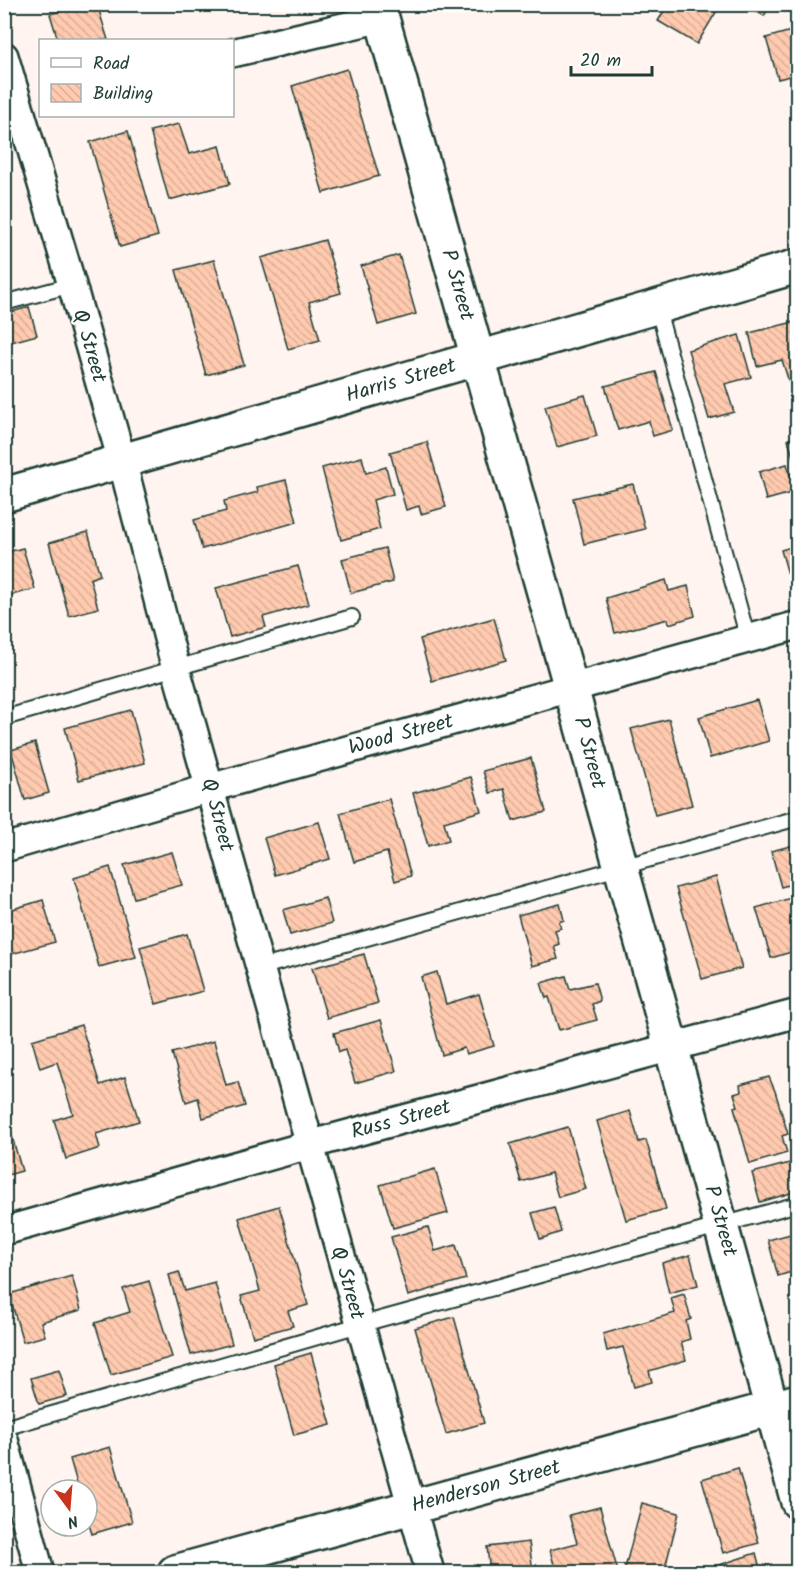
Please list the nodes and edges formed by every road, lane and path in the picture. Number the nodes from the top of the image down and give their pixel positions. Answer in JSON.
{"nodes":[{"id":1,"x":380,"y":11,"type":"edge"},
{"id":2,"x":234,"y":52,"type":"edge"},
{"id":3,"x":4,"y":56,"type":"edge"},
{"id":4,"x":21,"y":104,"type":"edge"},
{"id":5,"x":798,"y":266,"type":"edge"},
{"id":6,"x":72,"y":285,"type":"junction"},
{"id":7,"x":4,"y":303,"type":"edge"},
{"id":8,"x":657,"y":306,"type":"junction"},
{"id":9,"x":478,"y":359,"type":"junction"},
{"id":10,"x":122,"y":461,"type":"junction"},
{"id":11,"x":4,"y":495,"type":"edge"},
{"id":12,"x":352,"y":617,"type":"dead end"},
{"id":13,"x":798,"y":625,"type":"edge"},
{"id":14,"x":748,"y":639,"type":"junction"},
{"id":15,"x":176,"y":669,"type":"junction"},
{"id":16,"x":572,"y":688,"type":"junction"},
{"id":17,"x":4,"y":718,"type":"edge"},
{"id":18,"x":210,"y":788,"type":"junction"},
{"id":19,"x":798,"y":818,"type":"edge"},
{"id":20,"x":4,"y":848,"type":"edge"},
{"id":21,"x":620,"y":867,"type":"junction"},
{"id":22,"x":259,"y":969,"type":"junction"},
{"id":23,"x":798,"y":1013,"type":"edge"},
{"id":24,"x":671,"y":1048,"type":"junction"},
{"id":25,"x":309,"y":1146,"type":"junction"},
{"id":26,"x":798,"y":1204,"type":"edge"},
{"id":27,"x":721,"y":1225,"type":"junction"},
{"id":28,"x":4,"y":1231,"type":"edge"},
{"id":29,"x":359,"y":1325,"type":"junction"},
{"id":30,"x":784,"y":1405,"type":"edge"},
{"id":31,"x":4,"y":1428,"type":"edge"},
{"id":32,"x":4,"y":1440,"type":"edge"},
{"id":33,"x":798,"y":1502,"type":"edge"},
{"id":34,"x":412,"y":1508,"type":"junction"},
{"id":35,"x":40,"y":1572,"type":"edge"},
{"id":36,"x":175,"y":1572,"type":"edge"},
{"id":37,"x":430,"y":1572,"type":"edge"}],
"edges":[{"from":1,"to":2,"type":"street"},
{"from":1,"to":9,"type":"street","name":"P Street"},
{"from":3,"to":4,"type":"street","name":"Q Street"},
{"from":4,"to":6,"type":"street","name":"Q Street"},
{"from":5,"to":8,"type":"street","name":"Harris Street"},
{"from":6,"to":7,"type":"lane"},
{"from":6,"to":10,"type":"street","name":"Q Street"},
{"from":8,"to":9,"type":"street","name":"Harris Street"},
{"from":8,"to":14,"type":"lane"},
{"from":9,"to":10,"type":"street","name":"Harris Street"},
{"from":9,"to":16,"type":"street","name":"P Street"},
{"from":10,"to":11,"type":"street","name":"Harris Street"},
{"from":10,"to":15,"type":"street","name":"Q Street"},
{"from":12,"to":15,"type":"lane"},
{"from":13,"to":14,"type":"street","name":"Wood Street"},
{"from":14,"to":16,"type":"street","name":"Wood Street"},
{"from":15,"to":17,"type":"lane"},
{"from":15,"to":18,"type":"street","name":"Q Street"},
{"from":16,"to":18,"type":"street","name":"Wood Street"},
{"from":16,"to":21,"type":"street","name":"P Street"},
{"from":18,"to":20,"type":"street","name":"Wood Street"},
{"from":18,"to":22,"type":"street","name":"Q Street"},
{"from":19,"to":21,"type":"lane"},
{"from":21,"to":22,"type":"lane"},
{"from":21,"to":24,"type":"street","name":"P Street"},
{"from":22,"to":25,"type":"street","name":"Q Street"},
{"from":23,"to":24,"type":"street","name":"Russ Street"},
{"from":24,"to":25,"type":"street","name":"Russ Street"},
{"from":24,"to":27,"type":"street","name":"P Street"},
{"from":25,"to":28,"type":"street","name":"Russ Street"},
{"from":25,"to":29,"type":"street","name":"Q Street"},
{"from":26,"to":27,"type":"lane"},
{"from":27,"to":29,"type":"lane"},
{"from":27,"to":30,"type":"street","name":"P Street"},
{"from":29,"to":31,"type":"lane"},
{"from":29,"to":34,"type":"street","name":"Q Street"},
{"from":30,"to":33,"type":"street","name":"P Street"},
{"from":30,"to":34,"type":"street","name":"Henderson Street"},
{"from":32,"to":35,"type":"street"},
{"from":34,"to":36,"type":"street","name":"Henderson Street"},
{"from":34,"to":37,"type":"street","name":"Q Street"}]}
